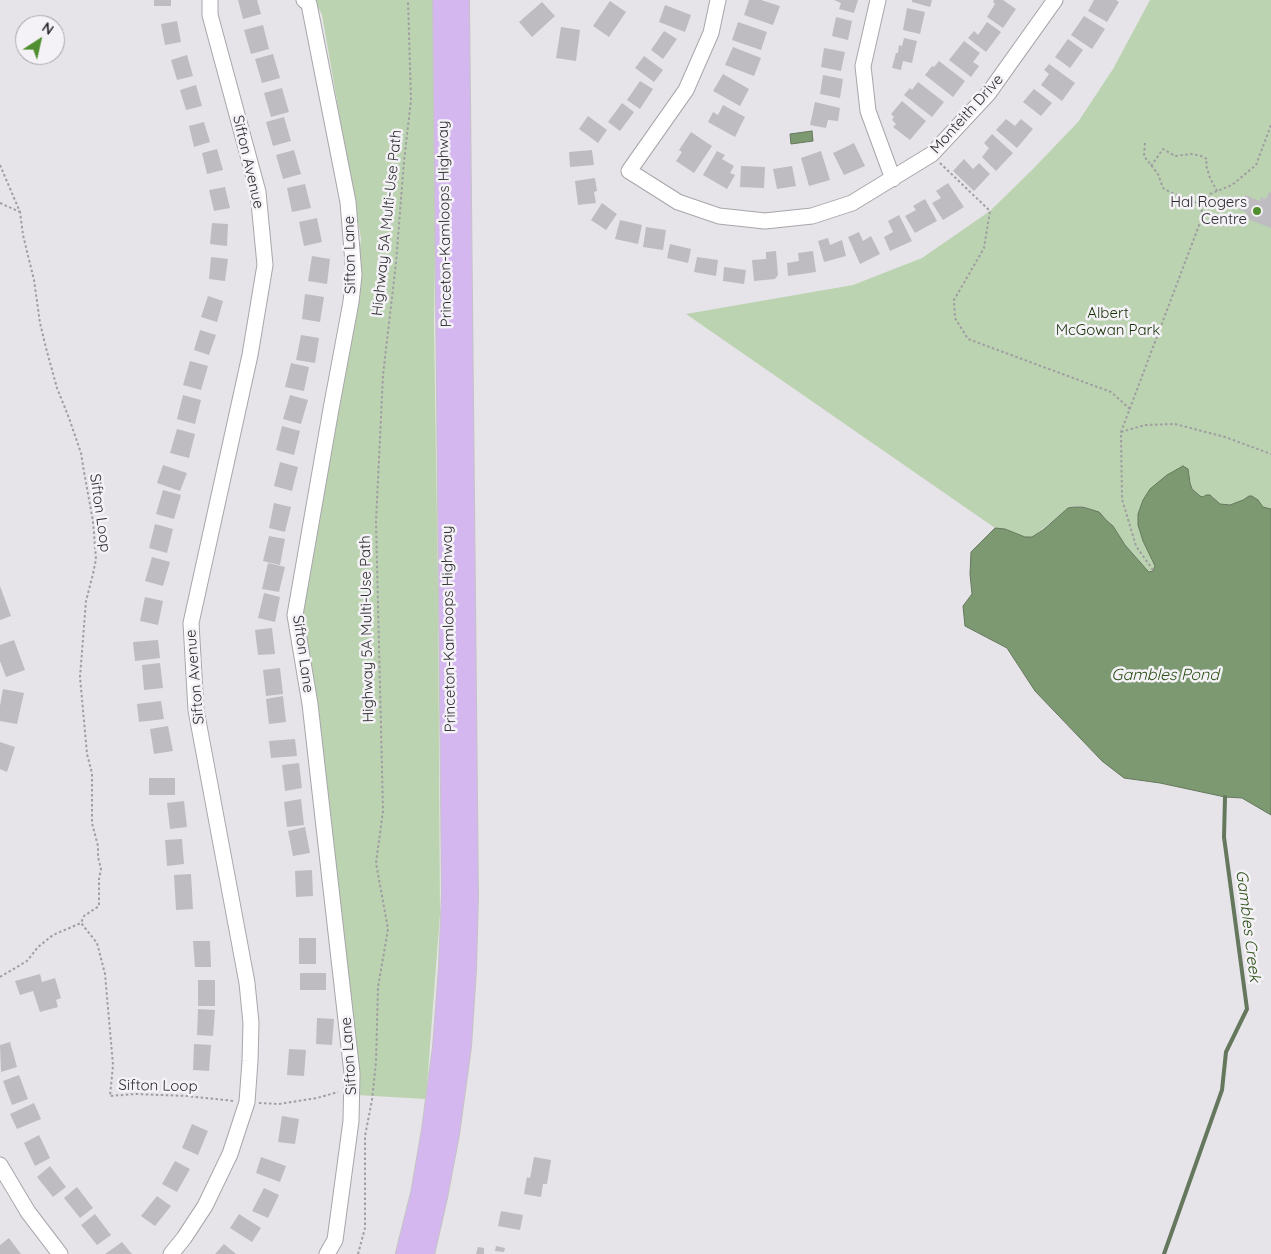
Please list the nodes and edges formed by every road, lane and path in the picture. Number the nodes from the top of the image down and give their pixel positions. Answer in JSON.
{"nodes":[{"id":1,"x":210,"y":0,"type":"edge"},
{"id":2,"x":304,"y":0,"type":"edge"},
{"id":3,"x":408,"y":0,"type":"edge"},
{"id":4,"x":443,"y":0,"type":"edge"},
{"id":5,"x":459,"y":0,"type":"edge"},
{"id":6,"x":718,"y":0,"type":"edge"},
{"id":7,"x":878,"y":0,"type":"edge"},
{"id":8,"x":1055,"y":0,"type":"edge"},
{"id":9,"x":1271,"y":125,"type":"edge"},
{"id":10,"x":1145,"y":143,"type":"dead end"},
{"id":11,"x":932,"y":154,"type":"junction"},
{"id":12,"x":0,"y":165,"type":"edge"},
{"id":13,"x":1151,"y":166,"type":"junction"},
{"id":14,"x":893,"y":179,"type":"junction"},
{"id":15,"x":1218,"y":191,"type":"junction"},
{"id":16,"x":0,"y":203,"type":"edge"},
{"id":17,"x":1204,"y":206,"type":"junction"},
{"id":18,"x":20,"y":212,"type":"junction"},
{"id":19,"x":1130,"y":409,"type":"junction"},
{"id":20,"x":1121,"y":432,"type":"junction"},
{"id":21,"x":1271,"y":454,"type":"edge"},
{"id":22,"x":1153,"y":570,"type":"dead end"},
{"id":23,"x":81,"y":923,"type":"junction"},
{"id":24,"x":0,"y":977,"type":"edge"},
{"id":25,"x":353,"y":1088,"type":"junction"},
{"id":26,"x":247,"y":1102,"type":"junction"},
{"id":27,"x":0,"y":1165,"type":"edge"},
{"id":28,"x":60,"y":1254,"type":"edge"},
{"id":29,"x":171,"y":1254,"type":"edge"},
{"id":30,"x":326,"y":1254,"type":"edge"},
{"id":31,"x":358,"y":1254,"type":"edge"},
{"id":32,"x":406,"y":1254,"type":"edge"},
{"id":33,"x":424,"y":1254,"type":"edge"}],
"edges":[{"from":1,"to":26,"type":"street","name":"Sifton Avenue"},
{"from":2,"to":25,"type":"street","name":"Sifton Lane"},
{"from":3,"to":31,"type":"path","name":"Highway 5A Multi-Use Path"},
{"from":4,"to":32,"type":"main road","name":"Princeton-Kamloops Highway"},
{"from":5,"to":33,"type":"main road","name":"Princeton-Kamloops Highway"},
{"from":6,"to":14,"type":"street","name":"Monteith Drive"},
{"from":7,"to":14,"type":"street"},
{"from":8,"to":11,"type":"street","name":"Monteith Drive"},
{"from":9,"to":15,"type":"path"},
{"from":10,"to":13,"type":"path"},
{"from":11,"to":14,"type":"street","name":"Monteith Drive"},
{"from":11,"to":19,"type":"path"},
{"from":12,"to":18,"type":"path","name":"Sifton Loop"},
{"from":13,"to":15,"type":"path"},
{"from":13,"to":17,"type":"path"},
{"from":15,"to":17,"type":"path"},
{"from":16,"to":18,"type":"path"},
{"from":17,"to":19,"type":"path"},
{"from":18,"to":23,"type":"path","name":"Sifton Loop"},
{"from":19,"to":20,"type":"path"},
{"from":20,"to":21,"type":"path"},
{"from":20,"to":22,"type":"path"},
{"from":23,"to":24,"type":"path","name":"Sifton Loop"},
{"from":23,"to":26,"type":"path","name":"Sifton Loop"},
{"from":25,"to":26,"type":"path","name":"Sifton Loop"},
{"from":25,"to":30,"type":"street","name":"Sifton Lane"},
{"from":26,"to":29,"type":"street","name":"Sifton Avenue"},
{"from":27,"to":28,"type":"street"}]}
